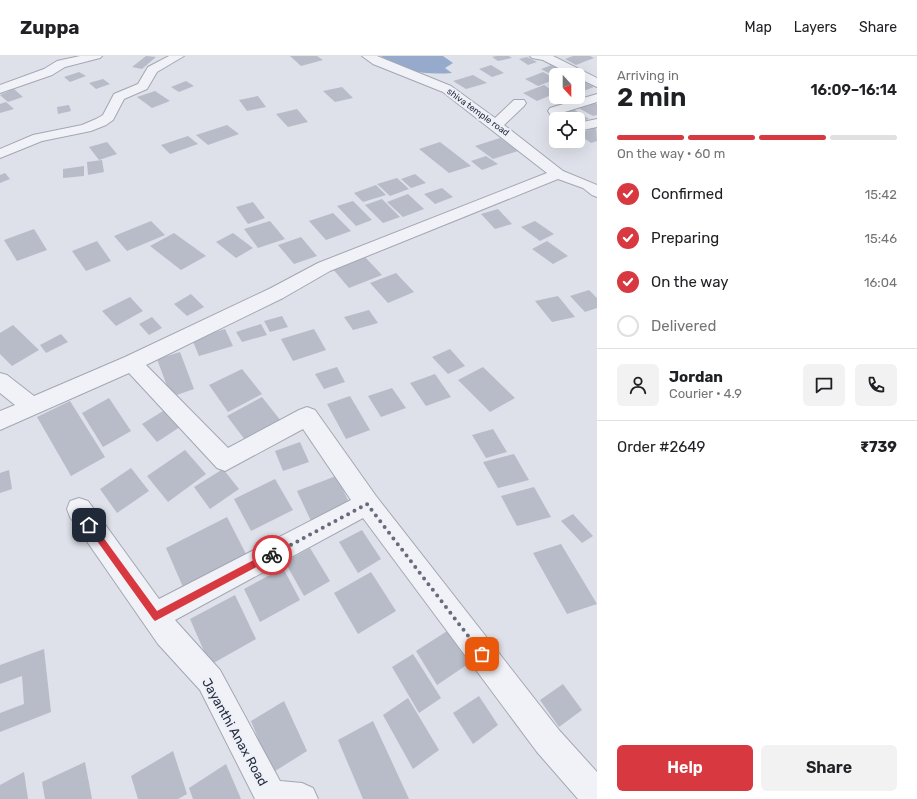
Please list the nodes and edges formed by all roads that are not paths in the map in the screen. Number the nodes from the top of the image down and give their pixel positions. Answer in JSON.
{"nodes":[{"id":1,"x":96,"y":56,"type":"edge"},
{"id":2,"x":178,"y":56,"type":"edge"},
{"id":3,"x":368,"y":56,"type":"edge"},
{"id":4,"x":536,"y":56,"type":"edge"},
{"id":5,"x":597,"y":82,"type":"edge"},
{"id":6,"x":0,"y":89,"type":"edge"},
{"id":7,"x":597,"y":98,"type":"edge"},
{"id":8,"x":519,"y":103,"type":"dead end"},
{"id":9,"x":555,"y":111,"type":"dead end"},
{"id":10,"x":597,"y":123,"type":"edge"},
{"id":11,"x":496,"y":124,"type":"junction"},
{"id":12,"x":585,"y":126,"type":"edge"},
{"id":13,"x":0,"y":154,"type":"edge"},
{"id":14,"x":558,"y":174,"type":"junction"},
{"id":15,"x":597,"y":192,"type":"edge"},
{"id":16,"x":132,"y":363,"type":"junction"},
{"id":17,"x":0,"y":382,"type":"edge"},
{"id":18,"x":31,"y":406,"type":"junction"},
{"id":19,"x":0,"y":421,"type":"edge"},
{"id":20,"x":367,"y":504,"type":"junction"},
{"id":21,"x":79,"y":509,"type":"dead end"},
{"id":22,"x":155,"y":616,"type":"junction"},
{"id":23,"x":597,"y":796,"type":"edge"},
{"id":24,"x":302,"y":799,"type":"edge"}],
"edges":[{"from":1,"to":6,"type":"street"},
{"from":2,"to":13,"type":"street"},
{"from":3,"to":11,"type":"street","name":"shiva temple road"},
{"from":4,"to":5,"type":"street"},
{"from":7,"to":9,"type":"street"},
{"from":8,"to":11,"type":"street"},
{"from":10,"to":12,"type":"street"},
{"from":11,"to":14,"type":"street","name":"shiva temple road"},
{"from":14,"to":15,"type":"street","name":"shiva temple road"},
{"from":14,"to":16,"type":"street"},
{"from":16,"to":18,"type":"street"},
{"from":16,"to":20,"type":"street"},
{"from":17,"to":18,"type":"street"},
{"from":18,"to":19,"type":"street"},
{"from":20,"to":22,"type":"street"},
{"from":20,"to":23,"type":"street"},
{"from":21,"to":22,"type":"street","name":"Jayanthi Anax Road"},
{"from":22,"to":24,"type":"street","name":"Jayanthi Anax Road"}]}
